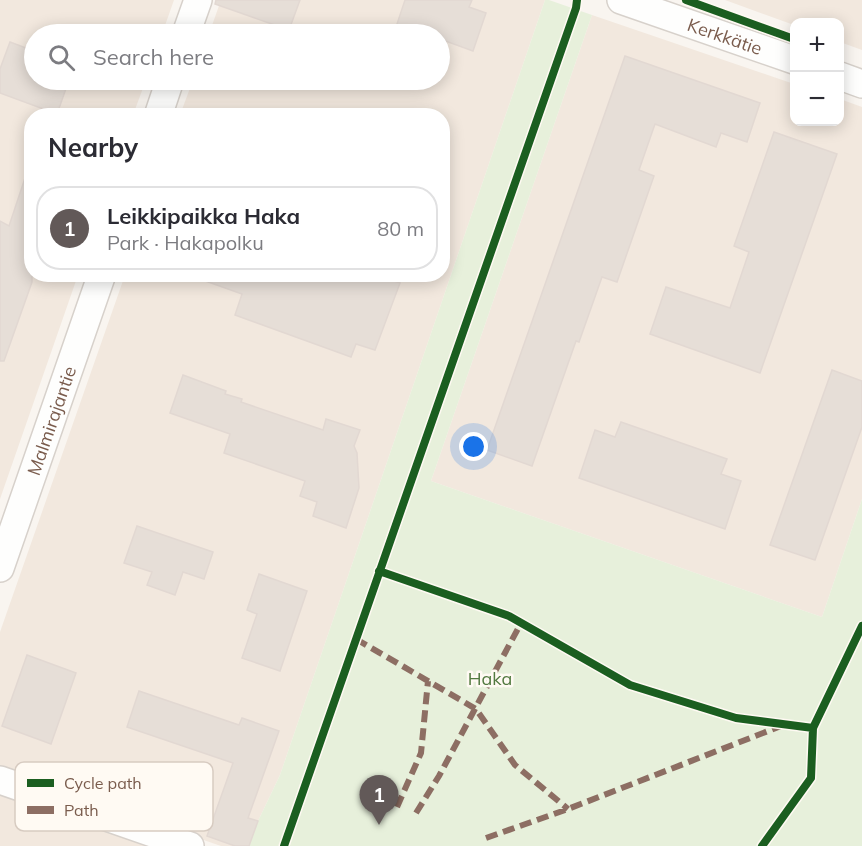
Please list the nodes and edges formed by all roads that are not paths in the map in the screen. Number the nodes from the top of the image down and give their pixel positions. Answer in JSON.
{"nodes":[{"id":1,"x":198,"y":0,"type":"edge"},
{"id":2,"x":621,"y":0,"type":"edge"},
{"id":3,"x":190,"y":24,"type":"edge"},
{"id":4,"x":790,"y":58,"type":"edge"},
{"id":5,"x":844,"y":77,"type":"edge"},
{"id":6,"x":862,"y":84,"type":"edge"},
{"id":7,"x":167,"y":90,"type":"edge"},
{"id":8,"x":161,"y":108,"type":"edge"},
{"id":9,"x":99,"y":282,"type":"edge"},
{"id":10,"x":0,"y":568,"type":"edge"},
{"id":11,"x":0,"y":780,"type":"edge"},
{"id":12,"x":15,"y":785,"type":"edge"},
{"id":13,"x":147,"y":831,"type":"edge"},
{"id":14,"x":190,"y":846,"type":"edge"}],
"edges":[{"from":1,"to":3,"type":"street"},
{"from":2,"to":4,"type":"street","name":"Kerkkätie"},
{"from":5,"to":6,"type":"street"},
{"from":7,"to":8,"type":"street"},
{"from":9,"to":10,"type":"street","name":"Malmirajantie"},
{"from":11,"to":12,"type":"street"},
{"from":13,"to":14,"type":"street"}]}
